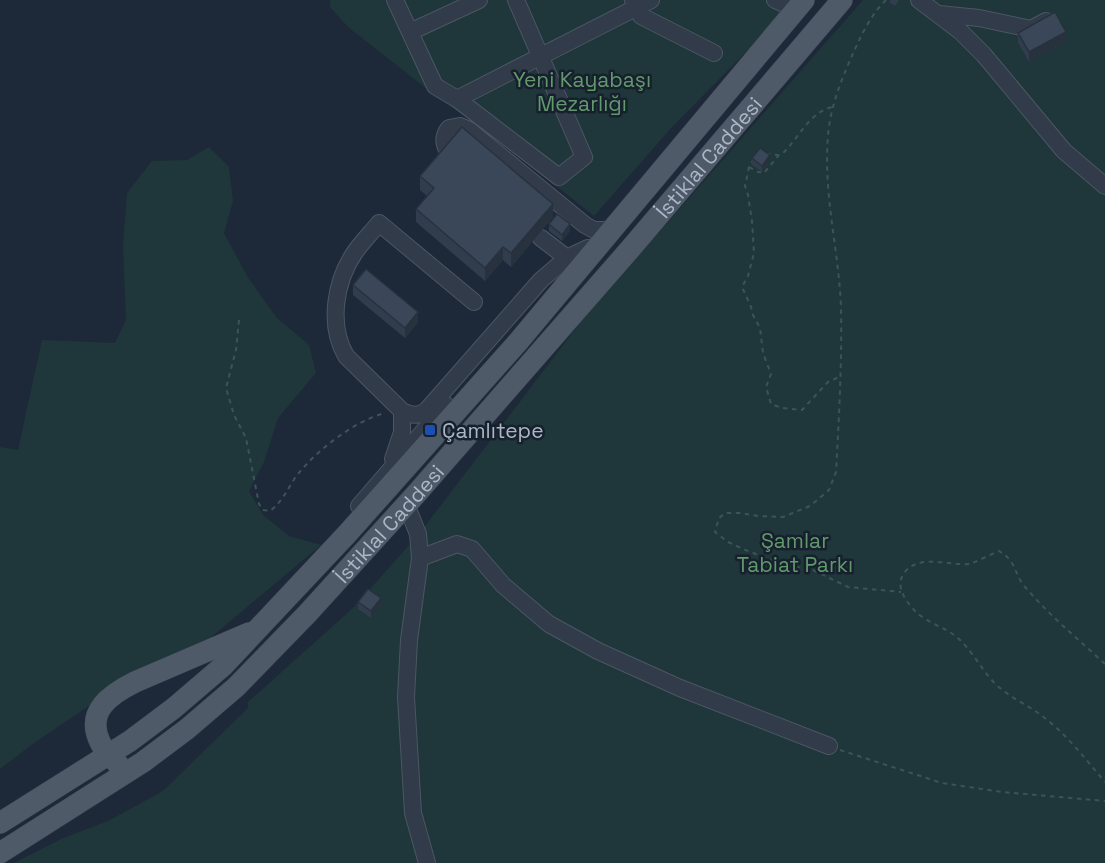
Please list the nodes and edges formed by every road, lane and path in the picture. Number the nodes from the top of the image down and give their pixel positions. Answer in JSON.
{"nodes":[{"id":1,"x":395,"y":0,"type":"edge"},
{"id":2,"x":479,"y":0,"type":"edge"},
{"id":3,"x":516,"y":0,"type":"edge"},
{"id":4,"x":775,"y":0,"type":"edge"},
{"id":5,"x":842,"y":0,"type":"edge"},
{"id":6,"x":886,"y":0,"type":"edge"},
{"id":7,"x":919,"y":0,"type":"edge"},
{"id":8,"x":640,"y":2,"type":"edge"},
{"id":9,"x":800,"y":5,"type":"edge"},
{"id":10,"x":939,"y":14,"type":"junction"},
{"id":11,"x":1056,"y":15,"type":"edge"},
{"id":12,"x":410,"y":32,"type":"junction"},
{"id":13,"x":714,"y":53,"type":"dead end"},
{"id":14,"x":541,"y":56,"type":"junction"},
{"id":15,"x":457,"y":99,"type":"junction"},
{"id":16,"x":833,"y":107,"type":"junction"},
{"id":17,"x":449,"y":153,"type":"edge"},
{"id":18,"x":756,"y":154,"type":"edge"},
{"id":19,"x":761,"y":154,"type":"edge"},
{"id":20,"x":779,"y":155,"type":"junction"},
{"id":21,"x":749,"y":167,"type":"junction"},
{"id":22,"x":1105,"y":186,"type":"edge"},
{"id":23,"x":611,"y":230,"type":"junction"},
{"id":24,"x":541,"y":238,"type":"dead end"},
{"id":25,"x":588,"y":248,"type":"junction"},
{"id":26,"x":567,"y":258,"type":"junction"},
{"id":27,"x":474,"y":302,"type":"dead end"},
{"id":28,"x":239,"y":320,"type":"dead end"},
{"id":29,"x":839,"y":377,"type":"junction"},
{"id":30,"x":402,"y":411,"type":"junction"},
{"id":31,"x":388,"y":471,"type":"junction"},
{"id":32,"x":406,"y":504,"type":"junction"},
{"id":33,"x":420,"y":558,"type":"junction"},
{"id":34,"x":321,"y":563,"type":"junction"},
{"id":35,"x":902,"y":591,"type":"junction"},
{"id":36,"x":258,"y":629,"type":"junction"},
{"id":37,"x":1105,"y":664,"type":"edge"},
{"id":38,"x":829,"y":746,"type":"joint"},
{"id":39,"x":109,"y":755,"type":"junction"},
{"id":40,"x":126,"y":773,"type":"junction"},
{"id":41,"x":1105,"y":782,"type":"edge"},
{"id":42,"x":1105,"y":801,"type":"edge"},
{"id":43,"x":0,"y":823,"type":"edge"},
{"id":44,"x":0,"y":853,"type":"edge"},
{"id":45,"x":427,"y":863,"type":"edge"}],
"edges":[{"from":1,"to":12,"type":"street"},
{"from":2,"to":12,"type":"street"},
{"from":3,"to":14,"type":"street"},
{"from":4,"to":9,"type":"street"},
{"from":5,"to":32,"type":"main road","name":"İstiklal Caddesi"},
{"from":6,"to":16,"type":"path"},
{"from":7,"to":10,"type":"street"},
{"from":8,"to":13,"type":"street"},
{"from":8,"to":14,"type":"street"},
{"from":9,"to":23,"type":"main road","name":"İstiklal Caddesi"},
{"from":10,"to":11,"type":"street"},
{"from":10,"to":22,"type":"street"},
{"from":12,"to":15,"type":"street"},
{"from":14,"to":15,"type":"street"},
{"from":14,"to":15,"type":"street"},
{"from":16,"to":20,"type":"path"},
{"from":16,"to":29,"type":"path"},
{"from":17,"to":23,"type":"street"},
{"from":18,"to":21,"type":"path"},
{"from":19,"to":20,"type":"path"},
{"from":20,"to":21,"type":"path"},
{"from":21,"to":29,"type":"path"},
{"from":23,"to":25,"type":"street"},
{"from":23,"to":34,"type":"main road","name":"İstiklal Caddesi"},
{"from":24,"to":26,"type":"street"},
{"from":25,"to":26,"type":"street"},
{"from":25,"to":31,"type":"street"},
{"from":26,"to":30,"type":"street"},
{"from":27,"to":30,"type":"street"},
{"from":28,"to":30,"type":"path"},
{"from":29,"to":35,"type":"path"},
{"from":30,"to":31,"type":"street"},
{"from":31,"to":34,"type":"street"},
{"from":32,"to":33,"type":"street"},
{"from":32,"to":40,"type":"main road","name":"İstiklal Caddesi"},
{"from":33,"to":38,"type":"street"},
{"from":33,"to":45,"type":"street"},
{"from":34,"to":36,"type":"main road","name":"İstiklal Caddesi"},
{"from":35,"to":37,"type":"path"},
{"from":35,"to":41,"type":"path"},
{"from":36,"to":39,"type":"main road","name":"İstiklal Caddesi"},
{"from":36,"to":39,"type":"main road"},
{"from":38,"to":42,"type":"path"},
{"from":39,"to":40,"type":"main road"},
{"from":39,"to":43,"type":"main road","name":"İstiklal Caddesi"},
{"from":40,"to":44,"type":"main road","name":"İstiklal Caddesi"}]}
